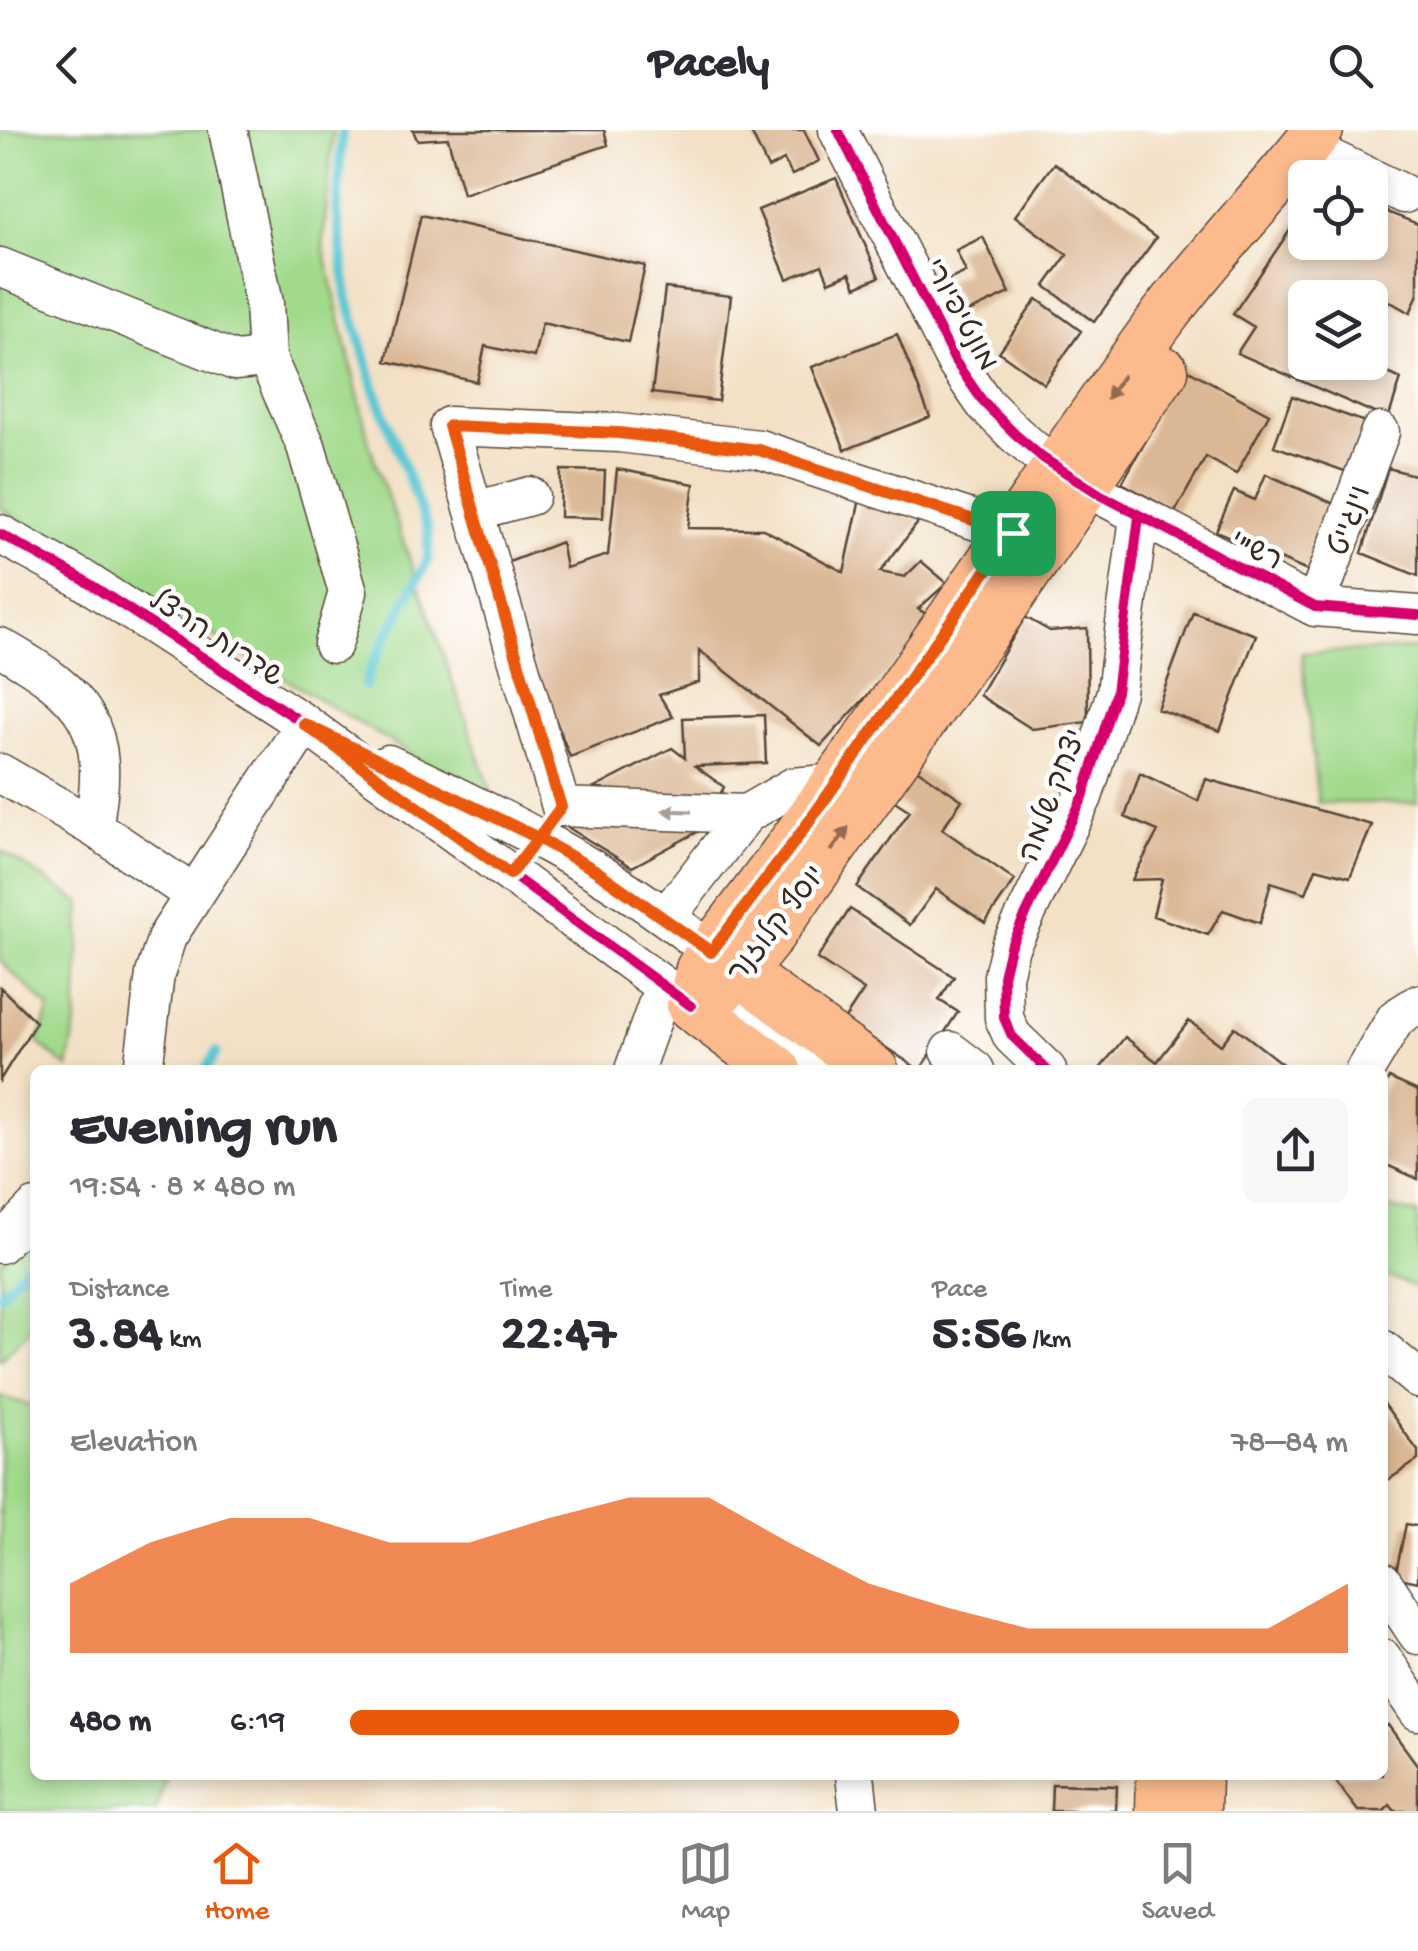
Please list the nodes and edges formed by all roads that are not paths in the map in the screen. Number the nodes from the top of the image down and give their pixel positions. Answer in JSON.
{"nodes":[{"id":1,"x":228,"y":130,"type":"edge"},
{"id":2,"x":845,"y":133,"type":"edge"},
{"id":3,"x":1313,"y":138,"type":"edge"},
{"id":4,"x":1404,"y":194,"type":"dead end"},
{"id":5,"x":0,"y":267,"type":"edge"},
{"id":6,"x":267,"y":358,"type":"junction"},
{"id":7,"x":1380,"y":432,"type":"dead end"},
{"id":8,"x":1072,"y":477,"type":"junction"},
{"id":9,"x":530,"y":496,"type":"dead end"},
{"id":10,"x":474,"y":511,"type":"junction"},
{"id":11,"x":1139,"y":517,"type":"junction"},
{"id":12,"x":1013,"y":533,"type":"junction"},
{"id":13,"x":0,"y":534,"type":"edge"},
{"id":14,"x":1315,"y":607,"type":"junction"},
{"id":15,"x":1418,"y":615,"type":"edge"},
{"id":16,"x":333,"y":644,"type":"dead end"},
{"id":17,"x":0,"y":647,"type":"edge"},
{"id":18,"x":304,"y":724,"type":"junction"},
{"id":19,"x":0,"y":773,"type":"edge"},
{"id":20,"x":837,"y":783,"type":"junction"},
{"id":21,"x":561,"y":807,"type":"junction"},
{"id":22,"x":746,"y":814,"type":"junction"},
{"id":23,"x":93,"y":827,"type":"junction"},
{"id":24,"x":538,"y":838,"type":"junction"},
{"id":25,"x":510,"y":874,"type":"junction"},
{"id":26,"x":193,"y":894,"type":"junction"},
{"id":27,"x":666,"y":917,"type":"junction"},
{"id":28,"x":708,"y":980,"type":"junction"},
{"id":29,"x":1418,"y":1004,"type":"edge"},
{"id":30,"x":144,"y":1065,"type":"edge"},
{"id":31,"x":638,"y":1065,"type":"edge"},
{"id":32,"x":773,"y":1065,"type":"edge"},
{"id":33,"x":823,"y":1065,"type":"edge"},
{"id":34,"x":865,"y":1065,"type":"edge"},
{"id":35,"x":1041,"y":1065,"type":"edge"},
{"id":36,"x":1368,"y":1065,"type":"edge"},
{"id":37,"x":30,"y":1213,"type":"edge"},
{"id":38,"x":0,"y":1244,"type":"edge"},
{"id":39,"x":1388,"y":1354,"type":"edge"},
{"id":40,"x":1418,"y":1379,"type":"edge"},
{"id":41,"x":1388,"y":1591,"type":"edge"},
{"id":42,"x":1418,"y":1635,"type":"edge"},
{"id":43,"x":1388,"y":1667,"type":"edge"},
{"id":44,"x":1418,"y":1712,"type":"edge"},
{"id":45,"x":856,"y":1780,"type":"edge"},
{"id":46,"x":1162,"y":1780,"type":"edge"},
{"id":47,"x":1196,"y":1780,"type":"edge"},
{"id":48,"x":859,"y":1811,"type":"edge"},
{"id":49,"x":1160,"y":1811,"type":"edge"},
{"id":50,"x":1196,"y":1811,"type":"edge"}],
"edges":[{"from":1,"to":6,"type":"street"},
{"from":2,"to":8,"type":"street","name":"מונטיפיורי"},
{"from":3,"to":4,"type":"street"},
{"from":3,"to":8,"type":"main road","name":"יוסף קלוזנר"},
{"from":5,"to":6,"type":"street"},
{"from":6,"to":16,"type":"street"},
{"from":7,"to":14,"type":"street","name":"וינגייט"},
{"from":8,"to":11,"type":"street","name":"רש\"י"},
{"from":8,"to":12,"type":"main road","name":"יוסף קלוזנר"},
{"from":28,"to":8,"type":"main road","name":"יוסף קלוזנר","one_way":true},
{"from":9,"to":10,"type":"street"},
{"from":10,"to":12,"type":"street"},
{"from":10,"to":21,"type":"street"},
{"from":11,"to":14,"type":"street","name":"רש\"י"},
{"from":11,"to":35,"type":"street","name":"יצחק שלמה"},
{"from":12,"to":20,"type":"main road","name":"יוסף קלוזנר"},
{"from":13,"to":18,"type":"street","name":"שדרות הרצל"},
{"from":14,"to":15,"type":"street","name":"רש\"י"},
{"from":17,"to":23,"type":"street"},
{"from":18,"to":24,"type":"street","name":"שדרות הרצל"},
{"from":18,"to":25,"type":"street","name":"שדרות הרצל"},
{"from":18,"to":26,"type":"street"},
{"from":19,"to":23,"type":"street"},
{"from":20,"to":22,"type":"street"},
{"from":20,"to":28,"type":"main road","name":"יוסף קלוזנר"},
{"from":22,"to":21,"type":"street","one_way":true},
{"from":21,"to":24,"type":"street"},
{"from":22,"to":27,"type":"street"},
{"from":23,"to":26,"type":"street"},
{"from":24,"to":25,"type":"street"},
{"from":24,"to":27,"type":"street","name":"שדרות הרצל"},
{"from":25,"to":28,"type":"street","name":"שדרות הרצל"},
{"from":26,"to":30,"type":"street"},
{"from":27,"to":28,"type":"street","name":"שדרות הרצל"},
{"from":28,"to":31,"type":"street"},
{"from":28,"to":32,"type":"main road","name":"שדרות הרצל"},
{"from":28,"to":33,"type":"street","name":"שדרות הרצל"},
{"from":28,"to":34,"type":"main road","name":"שדרות הרצל"},
{"from":29,"to":36,"type":"street"},
{"from":37,"to":38,"type":"street"},
{"from":39,"to":40,"type":"street"},
{"from":41,"to":42,"type":"street"},
{"from":43,"to":44,"type":"street"},
{"from":45,"to":48,"type":"street"},
{"from":46,"to":49,"type":"main road"},
{"from":47,"to":50,"type":"main road"}]}
